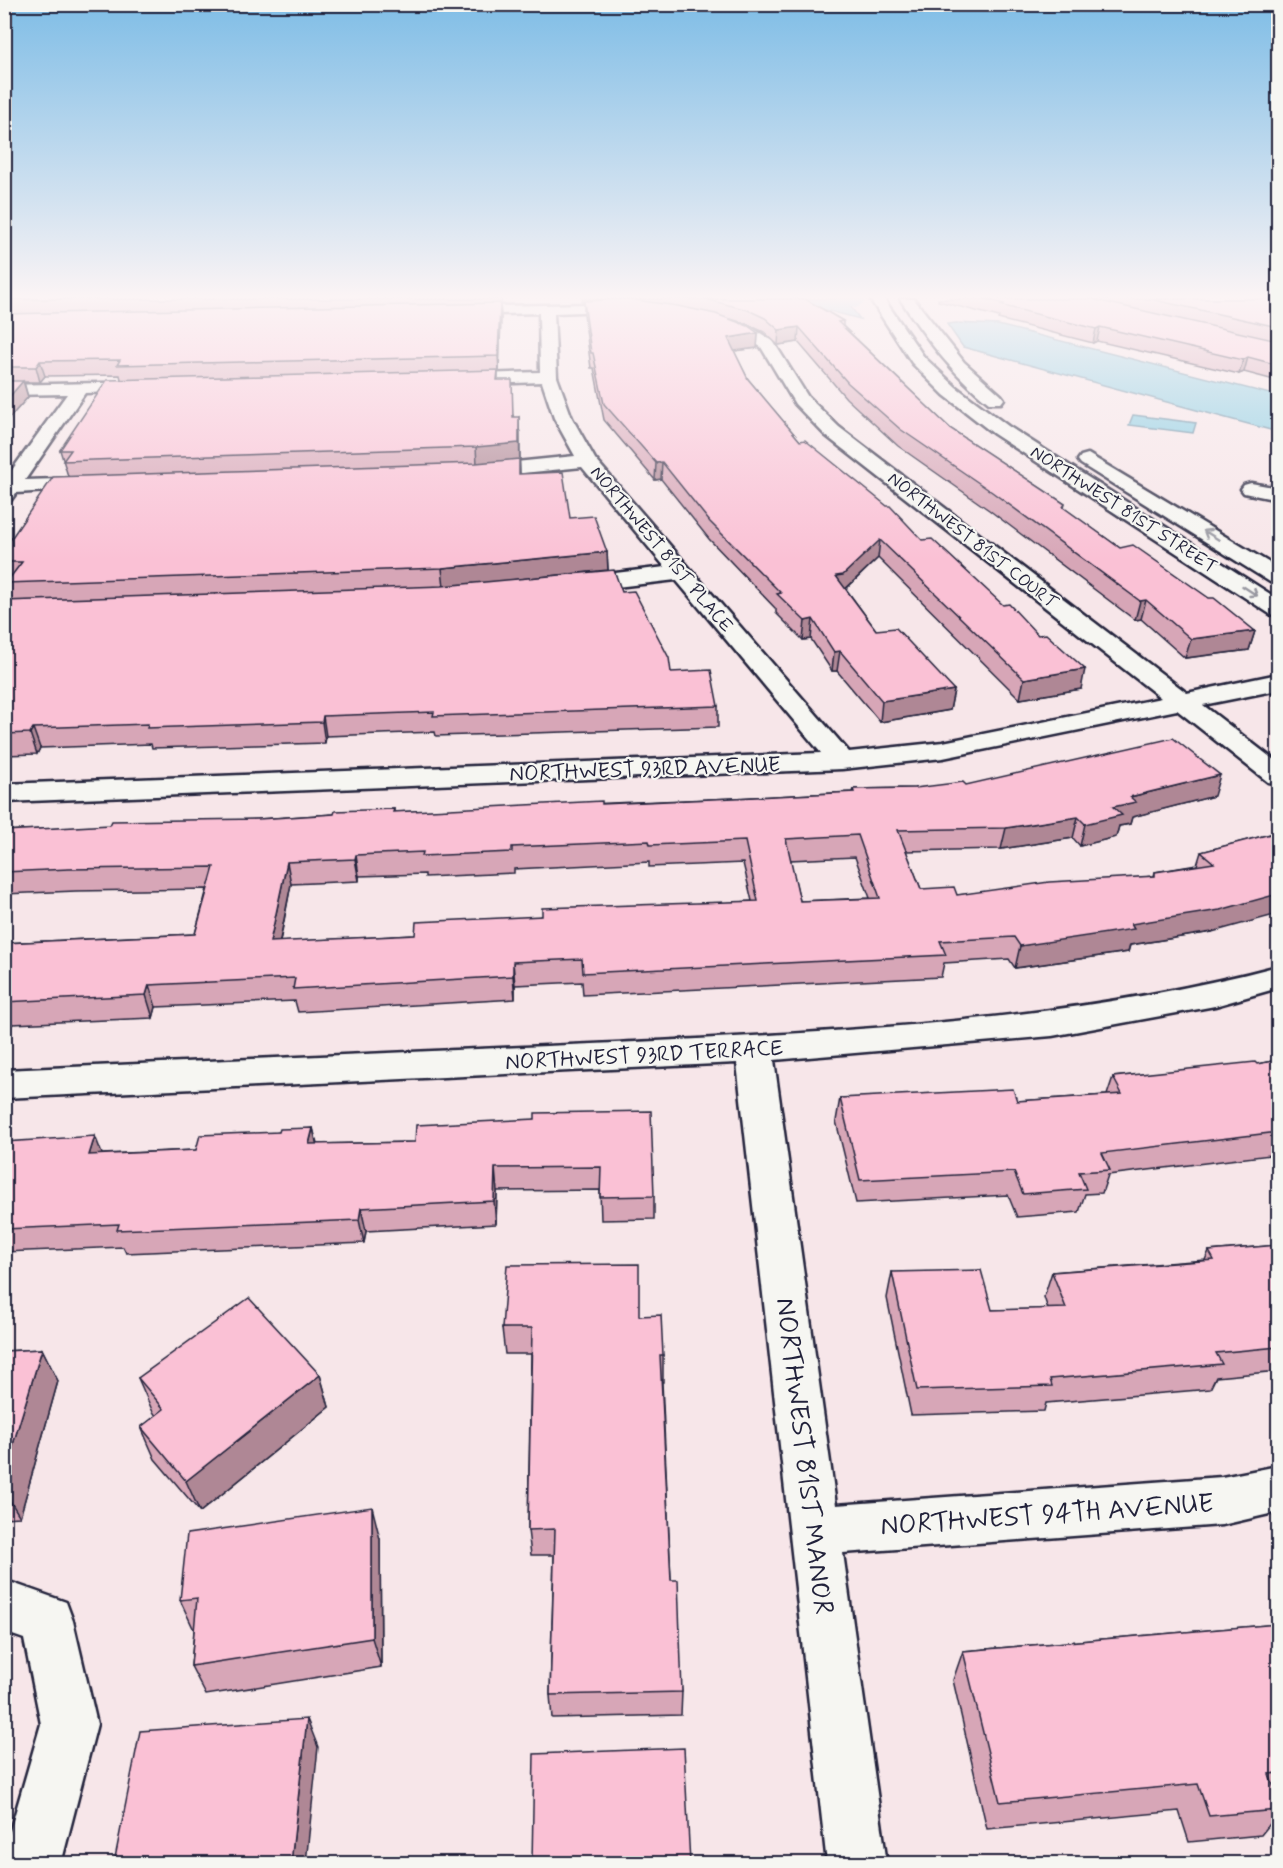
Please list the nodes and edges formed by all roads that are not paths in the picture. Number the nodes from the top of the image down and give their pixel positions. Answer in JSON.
{"nodes":[{"id":1,"x":155,"y":386,"type":"edge"},
{"id":2,"x":552,"y":386,"type":"edge"},
{"id":3,"x":793,"y":386,"type":"edge"},
{"id":4,"x":947,"y":386,"type":"edge"},
{"id":5,"x":978,"y":386,"type":"edge"},
{"id":6,"x":80,"y":388,"type":"junction"},
{"id":7,"x":4,"y":390,"type":"edge"},
{"id":8,"x":1007,"y":408,"type":"dead end"},
{"id":9,"x":1075,"y":452,"type":"dead end"},
{"id":10,"x":587,"y":460,"type":"junction"},
{"id":11,"x":453,"y":473,"type":"edge"},
{"id":12,"x":107,"y":484,"type":"edge"},
{"id":13,"x":1251,"y":489,"type":"dead end"},
{"id":14,"x":8,"y":491,"type":"edge"},
{"id":15,"x":1278,"y":494,"type":"edge"},
{"id":16,"x":682,"y":572,"type":"junction"},
{"id":17,"x":1278,"y":577,"type":"edge"},
{"id":18,"x":551,"y":587,"type":"edge"},
{"id":19,"x":1278,"y":609,"type":"edge"},
{"id":20,"x":1278,"y":682,"type":"edge"},
{"id":21,"x":1183,"y":703,"type":"junction"},
{"id":22,"x":842,"y":760,"type":"junction"},
{"id":23,"x":1278,"y":776,"type":"edge"},
{"id":24,"x":4,"y":793,"type":"edge"},
{"id":25,"x":1278,"y":977,"type":"edge"},
{"id":26,"x":754,"y":1049,"type":"junction"},
{"id":27,"x":4,"y":1084,"type":"edge"},
{"id":28,"x":1278,"y":1489,"type":"edge"},
{"id":29,"x":813,"y":1531,"type":"junction"},
{"id":30,"x":26,"y":1614,"type":"edge"},
{"id":31,"x":31,"y":1863,"type":"edge"},
{"id":32,"x":857,"y":1863,"type":"edge"}],
"edges":[{"from":1,"to":6,"type":"street"},
{"from":2,"to":10,"type":"street","name":"NORTHWEST 81ST PLACE"},
{"from":3,"to":21,"type":"street","name":"NORTHWEST 81ST COURT"},
{"from":4,"to":19,"type":"street","name":"NORTHWEST 81ST STREET","one_way":true},
{"from":5,"to":8,"type":"street"},
{"from":6,"to":7,"type":"street"},
{"from":6,"to":14,"type":"street"},
{"from":17,"to":9,"type":"street","name":"NORTHWEST 81ST STREET","one_way":true},
{"from":10,"to":11,"type":"street"},
{"from":10,"to":16,"type":"street","name":"NORTHWEST 81ST PLACE"},
{"from":12,"to":14,"type":"street"},
{"from":13,"to":15,"type":"street"},
{"from":16,"to":18,"type":"street"},
{"from":16,"to":22,"type":"street","name":"NORTHWEST 81ST PLACE"},
{"from":20,"to":21,"type":"street","name":"NORTHWEST 93RD AVENUE"},
{"from":21,"to":22,"type":"street","name":"NORTHWEST 93RD AVENUE"},
{"from":21,"to":23,"type":"street","name":"NORTHWEST 81ST COURT"},
{"from":22,"to":24,"type":"street","name":"NORTHWEST 93RD AVENUE"},
{"from":25,"to":26,"type":"street","name":"NORTHWEST 93RD TERRACE"},
{"from":26,"to":27,"type":"street","name":"NORTHWEST 93RD TERRACE"},
{"from":26,"to":29,"type":"street","name":"NORTHWEST 81ST MANOR"},
{"from":28,"to":29,"type":"street","name":"NORTHWEST 94TH AVENUE"},
{"from":29,"to":32,"type":"street","name":"NORTHWEST 81ST MANOR"},
{"from":30,"to":31,"type":"street"}]}
